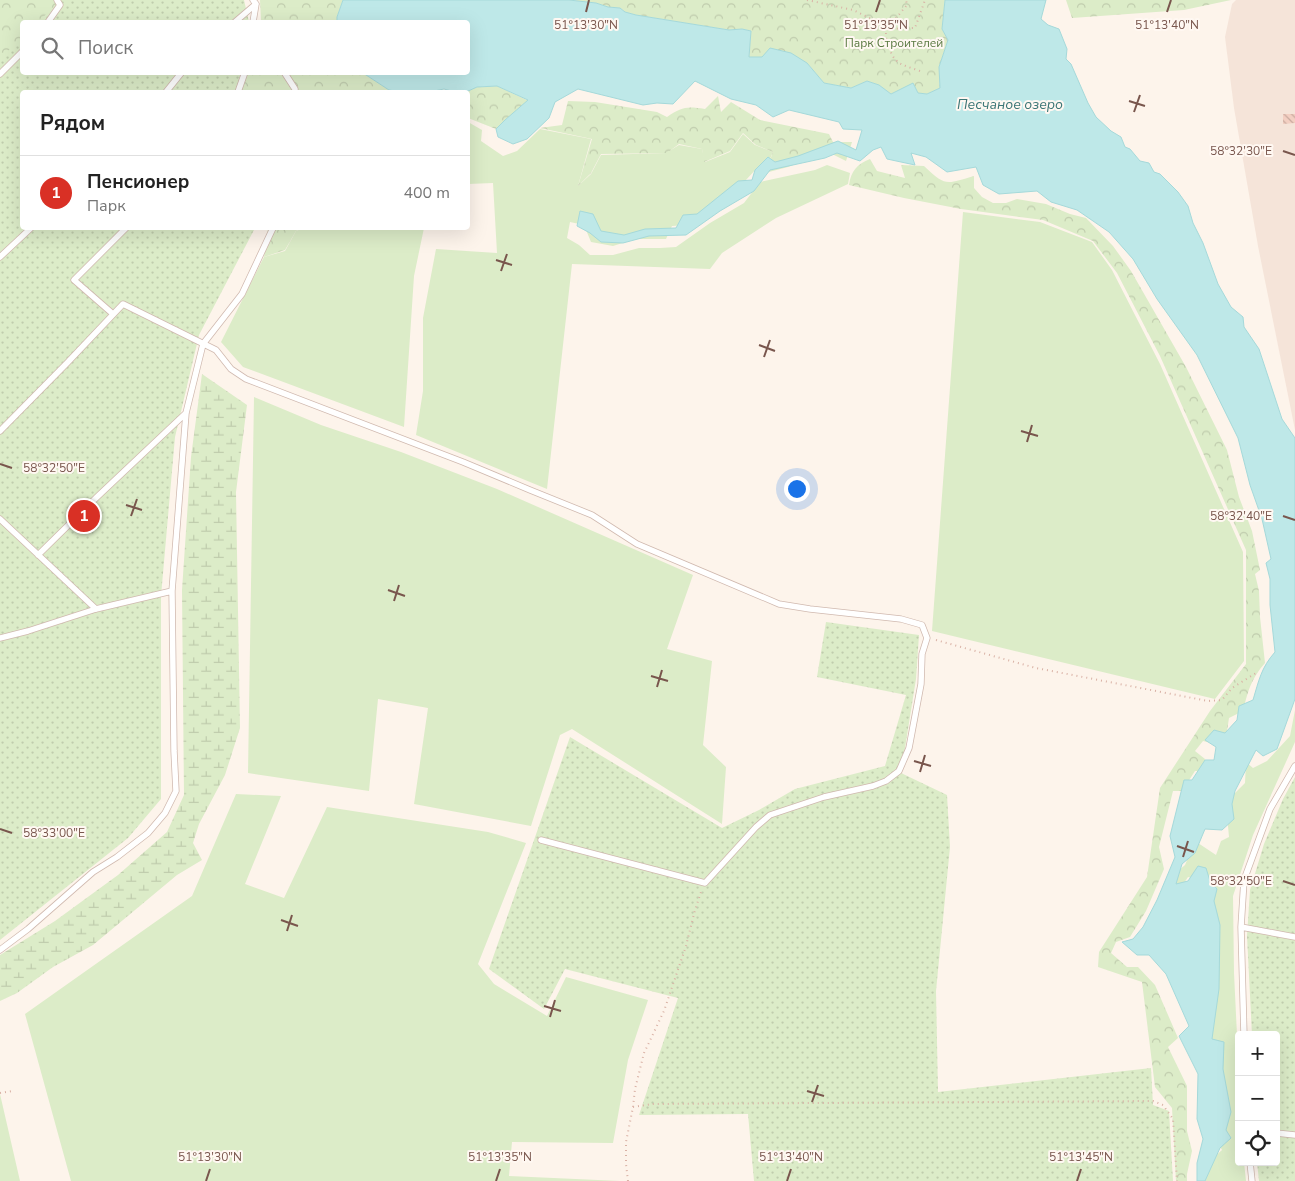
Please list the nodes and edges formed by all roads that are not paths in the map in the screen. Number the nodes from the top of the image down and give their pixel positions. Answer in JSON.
{"nodes":[{"id":1,"x":66,"y":0,"type":"edge"},
{"id":2,"x":254,"y":2,"type":"edge"},
{"id":3,"x":59,"y":3,"type":"edge"},
{"id":4,"x":49,"y":20,"type":"edge"},
{"id":5,"x":238,"y":20,"type":"edge"},
{"id":6,"x":252,"y":20,"type":"edge"},
{"id":7,"x":20,"y":54,"type":"edge"},
{"id":8,"x":0,"y":74,"type":"edge"},
{"id":9,"x":180,"y":75,"type":"edge"},
{"id":10,"x":243,"y":75,"type":"edge"},
{"id":11,"x":286,"y":75,"type":"edge"},
{"id":12,"x":168,"y":90,"type":"edge"},
{"id":13,"x":239,"y":90,"type":"edge"},
{"id":14,"x":295,"y":90,"type":"edge"},
{"id":15,"x":29,"y":230,"type":"edge"},
{"id":16,"x":124,"y":230,"type":"edge"},
{"id":17,"x":272,"y":230,"type":"edge"},
{"id":18,"x":0,"y":258,"type":"edge"},
{"id":19,"x":113,"y":314,"type":"junction"},
{"id":20,"x":203,"y":344,"type":"junction"},
{"id":21,"x":186,"y":413,"type":"junction"},
{"id":22,"x":0,"y":431,"type":"edge"},
{"id":23,"x":0,"y":519,"type":"edge"},
{"id":24,"x":38,"y":555,"type":"junction"},
{"id":25,"x":172,"y":591,"type":"junction"},
{"id":26,"x":96,"y":609,"type":"junction"},
{"id":27,"x":0,"y":638,"type":"edge"},
{"id":28,"x":1295,"y":766,"type":"edge"},
{"id":29,"x":541,"y":840,"type":"dead end"},
{"id":30,"x":1241,"y":927,"type":"junction"},
{"id":31,"x":1295,"y":937,"type":"edge"},
{"id":32,"x":0,"y":950,"type":"edge"},
{"id":33,"x":1244,"y":1031,"type":"edge"},
{"id":34,"x":1280,"y":1133,"type":"edge"},
{"id":35,"x":1295,"y":1135,"type":"edge"},
{"id":36,"x":1250,"y":1166,"type":"edge"},
{"id":37,"x":1252,"y":1181,"type":"edge"}],
"edges":[{"from":1,"to":3,"type":"lane"},
{"from":2,"to":5,"type":"lane"},
{"from":2,"to":6,"type":"lane"},
{"from":3,"to":4,"type":"lane"},
{"from":7,"to":8,"type":"lane"},
{"from":9,"to":12,"type":"lane"},
{"from":10,"to":13,"type":"lane"},
{"from":11,"to":14,"type":"lane"},
{"from":15,"to":18,"type":"lane"},
{"from":16,"to":19,"type":"lane"},
{"from":17,"to":20,"type":"lane"},
{"from":19,"to":20,"type":"lane"},
{"from":19,"to":22,"type":"lane"},
{"from":20,"to":21,"type":"lane"},
{"from":20,"to":29,"type":"lane"},
{"from":21,"to":24,"type":"lane"},
{"from":21,"to":25,"type":"lane"},
{"from":23,"to":24,"type":"lane"},
{"from":24,"to":26,"type":"lane"},
{"from":25,"to":26,"type":"lane"},
{"from":25,"to":32,"type":"lane"},
{"from":26,"to":27,"type":"lane"},
{"from":28,"to":30,"type":"lane"},
{"from":30,"to":31,"type":"lane"},
{"from":30,"to":33,"type":"lane"},
{"from":34,"to":35,"type":"lane"},
{"from":36,"to":37,"type":"lane"}]}
